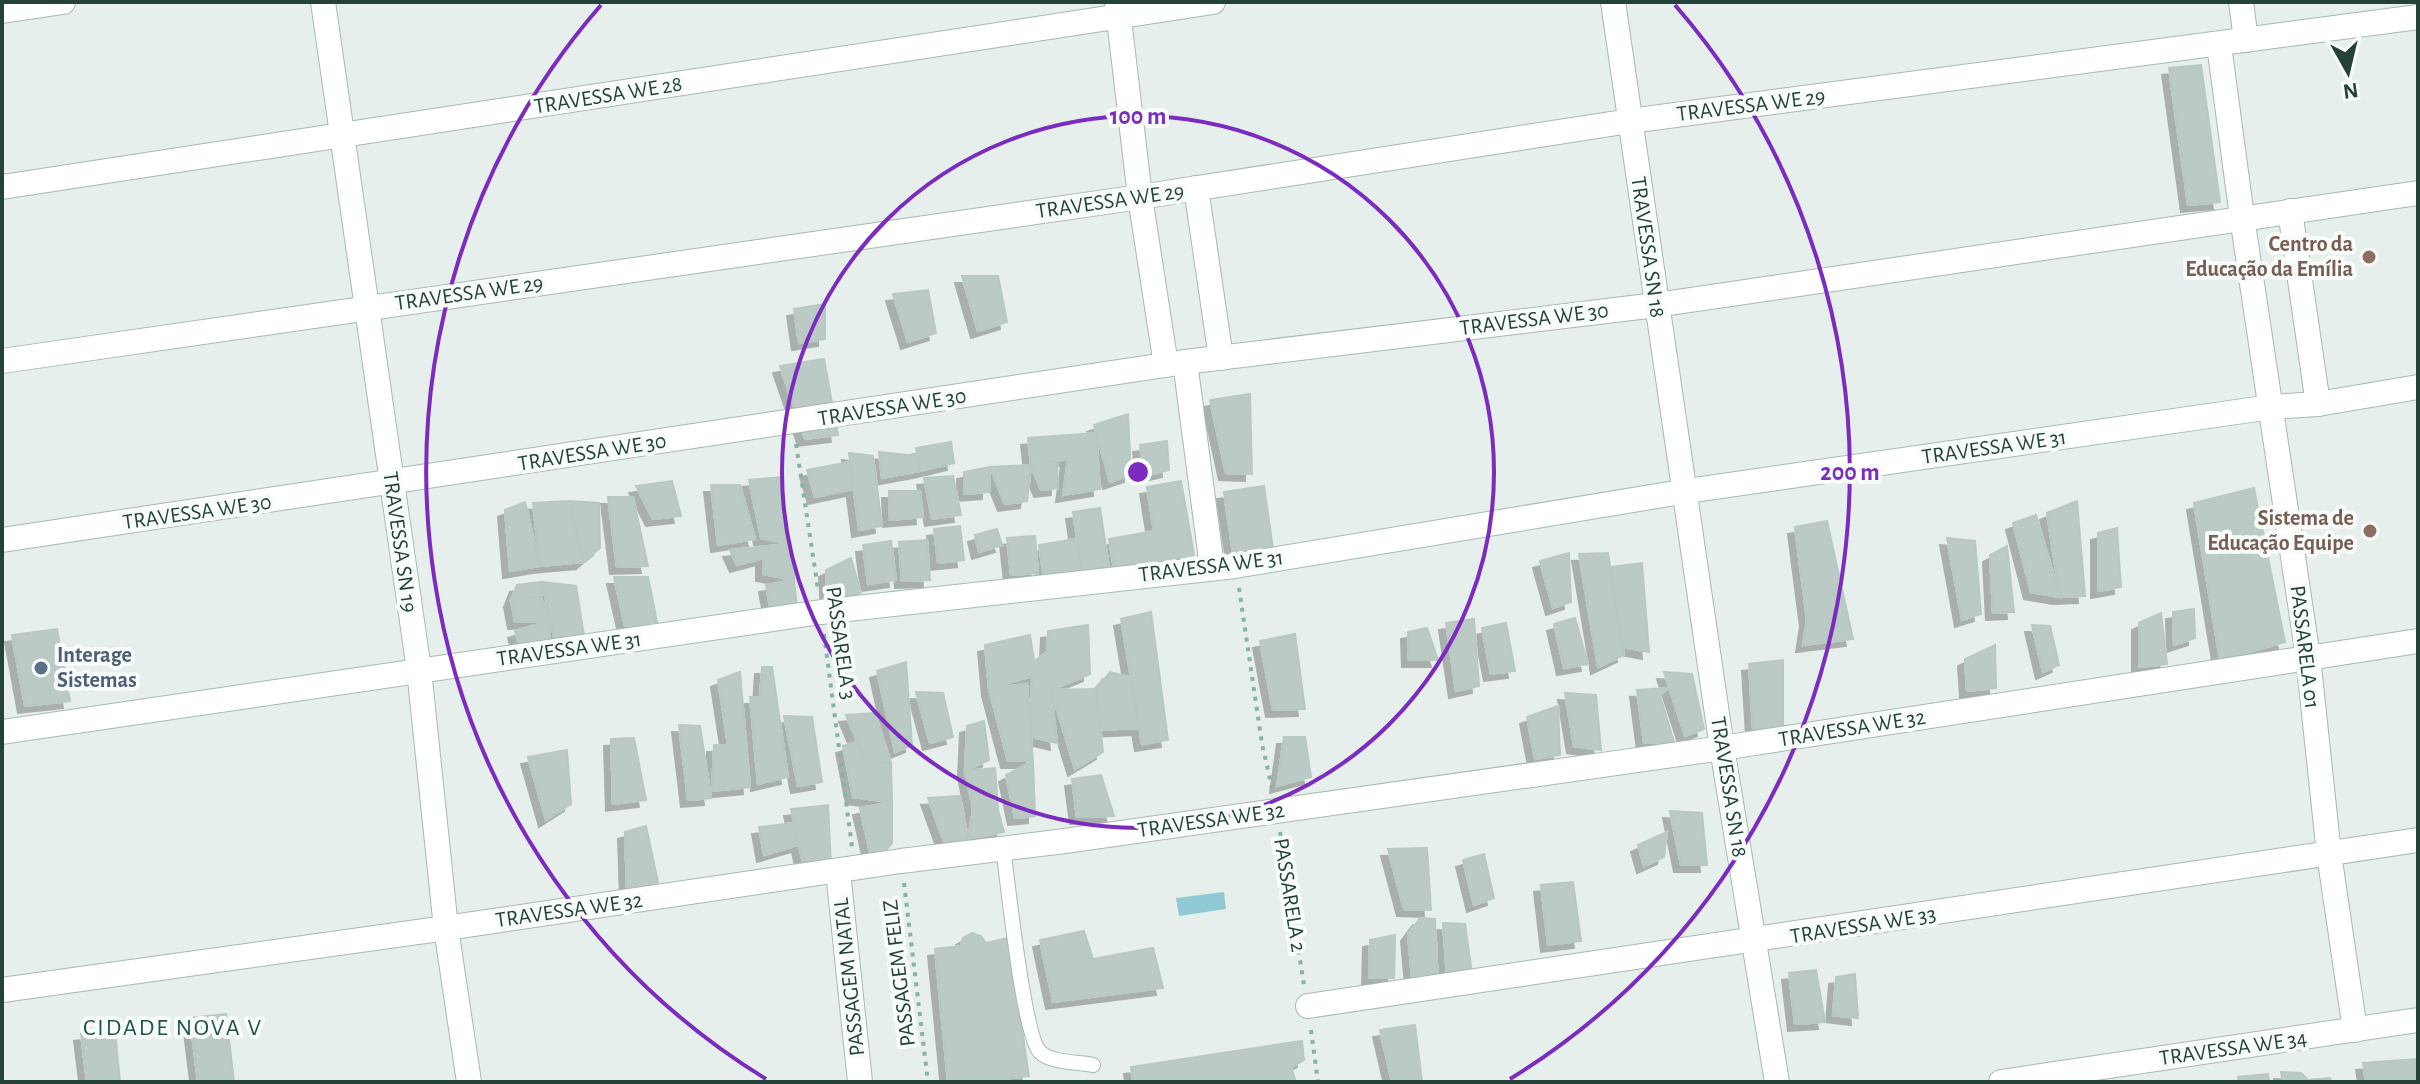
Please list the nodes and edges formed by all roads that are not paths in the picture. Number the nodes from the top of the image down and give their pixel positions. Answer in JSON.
{"nodes":[{"id":1,"x":63,"y":2,"type":"edge"},
{"id":2,"x":323,"y":2,"type":"edge"},
{"id":3,"x":1213,"y":2,"type":"edge"},
{"id":4,"x":1613,"y":2,"type":"edge"},
{"id":5,"x":2241,"y":2,"type":"edge"},
{"id":6,"x":1168,"y":5,"type":"edge"},
{"id":7,"x":1118,"y":9,"type":"edge"},
{"id":8,"x":2,"y":11,"type":"edge"},
{"id":9,"x":2418,"y":17,"type":"edge"},
{"id":10,"x":2246,"y":40,"type":"junction"},
{"id":11,"x":2219,"y":45,"type":"junction"},
{"id":12,"x":1630,"y":121,"type":"junction"},
{"id":13,"x":343,"y":136,"type":"junction"},
{"id":14,"x":2,"y":187,"type":"edge"},
{"id":15,"x":1196,"y":188,"type":"junction"},
{"id":16,"x":2418,"y":193,"type":"edge"},
{"id":17,"x":1140,"y":197,"type":"junction"},
{"id":18,"x":2290,"y":211,"type":"junction"},
{"id":19,"x":2242,"y":217,"type":"junction"},
{"id":20,"x":1656,"y":305,"type":"junction"},
{"id":21,"x":368,"y":308,"type":"junction"},
{"id":22,"x":1221,"y":358,"type":"junction"},
{"id":23,"x":2,"y":361,"type":"edge"},
{"id":24,"x":1176,"y":364,"type":"junction"},
{"id":25,"x":2418,"y":387,"type":"edge"},
{"id":26,"x":2318,"y":404,"type":"junction"},
{"id":27,"x":2271,"y":407,"type":"junction"},
{"id":28,"x":392,"y":483,"type":"junction"},
{"id":29,"x":1687,"y":491,"type":"junction"},
{"id":30,"x":2,"y":540,"type":"edge"},
{"id":31,"x":1223,"y":566,"type":"junction"},
{"id":32,"x":2418,"y":641,"type":"edge"},
{"id":33,"x":2308,"y":657,"type":"junction"},
{"id":34,"x":419,"y":670,"type":"junction"},
{"id":35,"x":2,"y":732,"type":"edge"},
{"id":36,"x":1722,"y":748,"type":"junction"},
{"id":37,"x":2418,"y":840,"type":"edge"},
{"id":38,"x":1003,"y":848,"type":"junction"},
{"id":39,"x":2329,"y":854,"type":"junction"},
{"id":40,"x":846,"y":870,"type":"junction"},
{"id":41,"x":446,"y":928,"type":"junction"},
{"id":42,"x":1753,"y":941,"type":"junction"},
{"id":43,"x":2,"y":990,"type":"edge"},
{"id":44,"x":1308,"y":1006,"type":"road end"},
{"id":45,"x":2418,"y":1020,"type":"edge"},
{"id":46,"x":2355,"y":1030,"type":"junction"},
{"id":47,"x":1093,"y":1065,"type":"dead end"},
{"id":48,"x":469,"y":1082,"type":"edge"},
{"id":49,"x":860,"y":1082,"type":"edge"},
{"id":50,"x":1777,"y":1082,"type":"edge"},
{"id":51,"x":2001,"y":1082,"type":"edge"}],
"edges":[{"from":1,"to":8,"type":"street"},
{"from":2,"to":13,"type":"street","name":"TRAVESSA SN 19"},
{"from":3,"to":6,"type":"street","name":"TRAVESSA WE 28"},
{"from":4,"to":12,"type":"street","name":"TRAVESSA SN 18"},
{"from":5,"to":10,"type":"street"},
{"from":6,"to":7,"type":"street","name":"TRAVESSA WE 28"},
{"from":7,"to":13,"type":"street","name":"TRAVESSA WE 28"},
{"from":7,"to":17,"type":"street"},
{"from":9,"to":10,"type":"street"},
{"from":10,"to":11,"type":"street"},
{"from":11,"to":12,"type":"street","name":"TRAVESSA WE 29"},
{"from":11,"to":19,"type":"street","name":"PASSARELA 01"},
{"from":12,"to":15,"type":"street","name":"TRAVESSA WE 29"},
{"from":12,"to":20,"type":"street","name":"TRAVESSA SN 18"},
{"from":13,"to":14,"type":"street","name":"TRAVESSA WE 28"},
{"from":13,"to":21,"type":"street","name":"TRAVESSA SN 19"},
{"from":15,"to":17,"type":"street","name":"TRAVESSA WE 29"},
{"from":15,"to":22,"type":"street"},
{"from":16,"to":18,"type":"street","name":"TRAVESSA WE 30"},
{"from":17,"to":21,"type":"street","name":"TRAVESSA WE 29"},
{"from":17,"to":24,"type":"street"},
{"from":18,"to":19,"type":"street","name":"TRAVESSA WE 30"},
{"from":18,"to":26,"type":"street"},
{"from":19,"to":20,"type":"street","name":"TRAVESSA WE 30"},
{"from":19,"to":27,"type":"street","name":"PASSARELA 01"},
{"from":20,"to":22,"type":"street","name":"TRAVESSA WE 30"},
{"from":20,"to":29,"type":"street","name":"TRAVESSA SN 18"},
{"from":21,"to":23,"type":"street","name":"TRAVESSA WE 29"},
{"from":21,"to":28,"type":"street","name":"TRAVESSA SN 19"},
{"from":22,"to":24,"type":"street","name":"TRAVESSA WE 30"},
{"from":24,"to":28,"type":"street","name":"TRAVESSA WE 30"},
{"from":24,"to":31,"type":"street"},
{"from":25,"to":26,"type":"street","name":"TRAVESSA WE 31"},
{"from":26,"to":27,"type":"street","name":"TRAVESSA WE 31"},
{"from":27,"to":29,"type":"street","name":"TRAVESSA WE 31"},
{"from":27,"to":33,"type":"street","name":"PASSARELA 01"},
{"from":28,"to":30,"type":"street","name":"TRAVESSA WE 30"},
{"from":28,"to":34,"type":"street","name":"TRAVESSA SN 19"},
{"from":29,"to":31,"type":"street","name":"TRAVESSA WE 31"},
{"from":29,"to":36,"type":"street","name":"TRAVESSA SN 18"},
{"from":31,"to":34,"type":"street","name":"TRAVESSA WE 31"},
{"from":32,"to":33,"type":"street","name":"TRAVESSA WE 32"},
{"from":33,"to":36,"type":"street","name":"TRAVESSA WE 32"},
{"from":33,"to":39,"type":"street","name":"PASSARELA 01"},
{"from":34,"to":35,"type":"street","name":"TRAVESSA WE 31"},
{"from":34,"to":41,"type":"street","name":"TRAVESSA SN 19"},
{"from":36,"to":38,"type":"street","name":"TRAVESSA WE 32"},
{"from":36,"to":42,"type":"street","name":"TRAVESSA SN 18"},
{"from":37,"to":39,"type":"street","name":"TRAVESSA WE 33"},
{"from":38,"to":40,"type":"street","name":"TRAVESSA WE 32"},
{"from":38,"to":47,"type":"lane"},
{"from":39,"to":42,"type":"street","name":"TRAVESSA WE 33"},
{"from":39,"to":46,"type":"street","name":"PASSARELA 01"},
{"from":40,"to":41,"type":"street","name":"TRAVESSA WE 32"},
{"from":40,"to":49,"type":"street","name":"PASSAGEM NATAL"},
{"from":41,"to":43,"type":"street","name":"TRAVESSA WE 32"},
{"from":41,"to":48,"type":"street","name":"TRAVESSA SN 19"},
{"from":42,"to":44,"type":"street","name":"TRAVESSA WE 33"},
{"from":42,"to":50,"type":"street","name":"TRAVESSA SN 18"},
{"from":45,"to":46,"type":"street","name":"TRAVESSA WE 34"},
{"from":46,"to":51,"type":"street","name":"TRAVESSA WE 34"}]}
